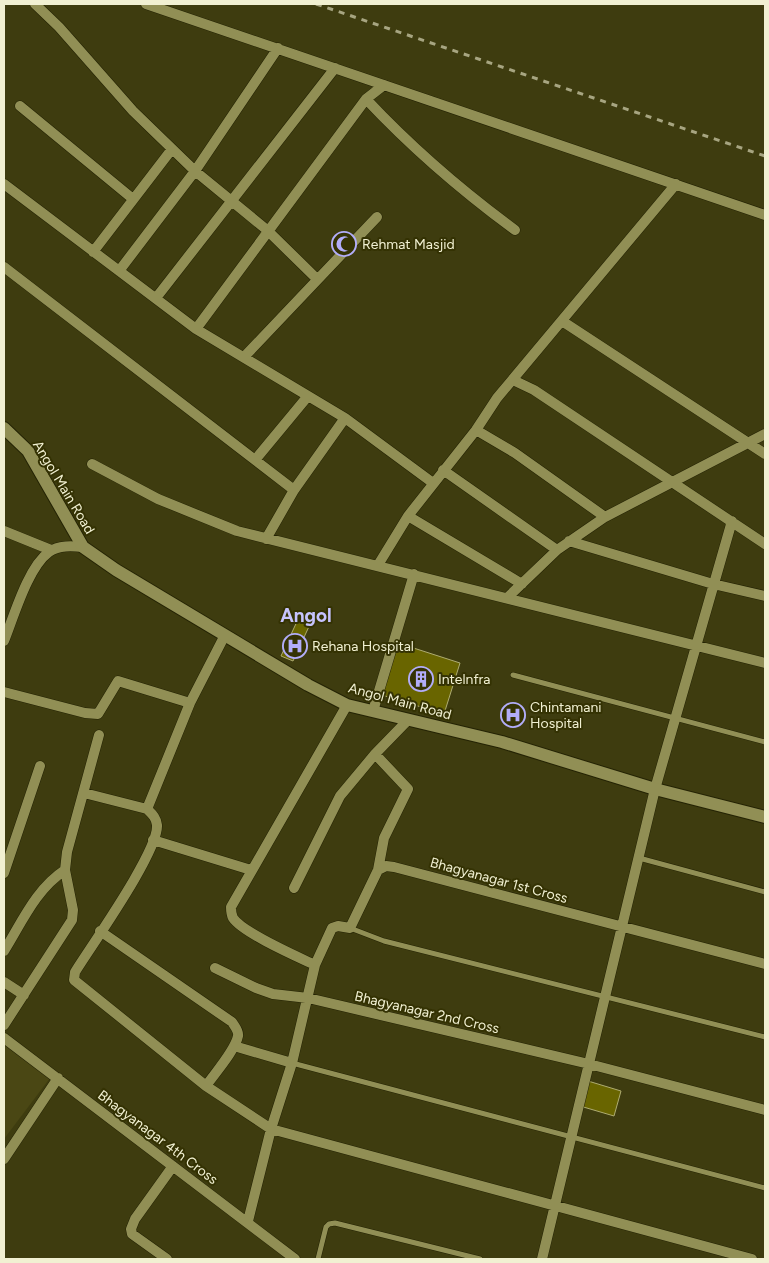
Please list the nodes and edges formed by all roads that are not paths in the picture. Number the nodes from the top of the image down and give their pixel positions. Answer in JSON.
{"nodes":[{"id":1,"x":35,"y":4,"type":"edge"},
{"id":2,"x":146,"y":4,"type":"edge"},
{"id":3,"x":278,"y":48,"type":"junction"},
{"id":4,"x":335,"y":68,"type":"junction"},
{"id":5,"x":384,"y":85,"type":"junction"},
{"id":6,"x":366,"y":99,"type":"junction"},
{"id":7,"x":20,"y":106,"type":"dead end"},
{"id":8,"x":172,"y":149,"type":"junction"},
{"id":9,"x":195,"y":171,"type":"junction"},
{"id":10,"x":4,"y":184,"type":"edge"},
{"id":11,"x":676,"y":184,"type":"junction"},
{"id":12,"x":133,"y":199,"type":"junction"},
{"id":13,"x":232,"y":201,"type":"junction"},
{"id":14,"x":765,"y":215,"type":"edge"},
{"id":15,"x":377,"y":217,"type":"dead end"},
{"id":16,"x":267,"y":230,"type":"junction"},
{"id":17,"x":515,"y":230,"type":"dead end"},
{"id":18,"x":93,"y":252,"type":"junction"},
{"id":19,"x":4,"y":267,"type":"edge"},
{"id":20,"x":119,"y":271,"type":"junction"},
{"id":21,"x":317,"y":280,"type":"junction"},
{"id":22,"x":156,"y":298,"type":"junction"},
{"id":23,"x":562,"y":321,"type":"junction"},
{"id":24,"x":196,"y":329,"type":"junction"},
{"id":25,"x":244,"y":357,"type":"junction"},
{"id":26,"x":513,"y":380,"type":"junction"},
{"id":27,"x":308,"y":396,"type":"junction"},
{"id":28,"x":345,"y":418,"type":"junction"},
{"id":29,"x":4,"y":428,"type":"edge"},
{"id":30,"x":476,"y":430,"type":"junction"},
{"id":31,"x":765,"y":434,"type":"edge"},
{"id":32,"x":750,"y":444,"type":"junction"},
{"id":33,"x":765,"y":454,"type":"edge"},
{"id":34,"x":255,"y":460,"type":"junction"},
{"id":35,"x":92,"y":464,"type":"dead end"},
{"id":36,"x":443,"y":470,"type":"junction"},
{"id":37,"x":673,"y":482,"type":"junction"},
{"id":38,"x":433,"y":483,"type":"junction"},
{"id":39,"x":294,"y":490,"type":"junction"},
{"id":40,"x":408,"y":516,"type":"junction"},
{"id":41,"x":605,"y":517,"type":"junction"},
{"id":42,"x":732,"y":521,"type":"junction"},
{"id":43,"x":4,"y":531,"type":"edge"},
{"id":44,"x":266,"y":540,"type":"junction"},
{"id":45,"x":569,"y":541,"type":"junction"},
{"id":46,"x":765,"y":544,"type":"edge"},
{"id":47,"x":83,"y":547,"type":"junction"},
{"id":48,"x":50,"y":550,"type":"junction"},
{"id":49,"x":557,"y":550,"type":"junction"},
{"id":50,"x":378,"y":565,"type":"junction"},
{"id":51,"x":414,"y":574,"type":"junction"},
{"id":52,"x":522,"y":584,"type":"junction"},
{"id":53,"x":714,"y":584,"type":"junction"},
{"id":54,"x":765,"y":596,"type":"edge"},
{"id":55,"x":507,"y":598,"type":"junction"},
{"id":56,"x":225,"y":635,"type":"junction"},
{"id":57,"x":4,"y":641,"type":"edge"},
{"id":58,"x":695,"y":645,"type":"junction"},
{"id":59,"x":765,"y":663,"type":"edge"},
{"id":60,"x":513,"y":675,"type":"dead end"},
{"id":61,"x":4,"y":692,"type":"edge"},
{"id":62,"x":190,"y":703,"type":"junction"},
{"id":63,"x":347,"y":705,"type":"junction"},
{"id":64,"x":373,"y":711,"type":"junction"},
{"id":65,"x":675,"y":719,"type":"junction"},
{"id":66,"x":408,"y":720,"type":"junction"},
{"id":67,"x":99,"y":735,"type":"dead end"},
{"id":68,"x":765,"y":742,"type":"edge"},
{"id":69,"x":375,"y":754,"type":"junction"},
{"id":70,"x":40,"y":766,"type":"dead end"},
{"id":71,"x":655,"y":789,"type":"junction"},
{"id":72,"x":84,"y":792,"type":"junction"},
{"id":73,"x":147,"y":809,"type":"junction"},
{"id":74,"x":765,"y":817,"type":"edge"},
{"id":75,"x":153,"y":840,"type":"junction"},
{"id":76,"x":639,"y":858,"type":"junction"},
{"id":77,"x":65,"y":870,"type":"junction"},
{"id":78,"x":251,"y":870,"type":"junction"},
{"id":79,"x":378,"y":870,"type":"junction"},
{"id":80,"x":4,"y":873,"type":"edge"},
{"id":81,"x":294,"y":888,"type":"dead end"},
{"id":82,"x":765,"y":892,"type":"edge"},
{"id":83,"x":622,"y":927,"type":"junction"},
{"id":84,"x":350,"y":928,"type":"junction"},
{"id":85,"x":100,"y":931,"type":"junction"},
{"id":86,"x":4,"y":951,"type":"edge"},
{"id":87,"x":765,"y":964,"type":"edge"},
{"id":88,"x":315,"y":965,"type":"junction"},
{"id":89,"x":215,"y":968,"type":"dead end"},
{"id":90,"x":4,"y":982,"type":"edge"},
{"id":91,"x":24,"y":995,"type":"junction"},
{"id":92,"x":606,"y":996,"type":"junction"},
{"id":93,"x":308,"y":998,"type":"junction"},
{"id":94,"x":4,"y":1025,"type":"edge"},
{"id":95,"x":765,"y":1036,"type":"edge"},
{"id":96,"x":4,"y":1038,"type":"edge"},
{"id":97,"x":234,"y":1046,"type":"junction"},
{"id":98,"x":292,"y":1063,"type":"junction"},
{"id":99,"x":589,"y":1064,"type":"junction"},
{"id":100,"x":58,"y":1078,"type":"junction"},
{"id":101,"x":206,"y":1086,"type":"junction"},
{"id":102,"x":765,"y":1110,"type":"edge"},
{"id":103,"x":271,"y":1129,"type":"junction"},
{"id":104,"x":572,"y":1135,"type":"junction"},
{"id":105,"x":4,"y":1159,"type":"edge"},
{"id":106,"x":174,"y":1166,"type":"junction"},
{"id":107,"x":765,"y":1188,"type":"edge"},
{"id":108,"x":556,"y":1205,"type":"junction"},
{"id":109,"x":248,"y":1221,"type":"junction"},
{"id":110,"x":167,"y":1259,"type":"edge"},
{"id":111,"x":295,"y":1259,"type":"edge"},
{"id":112,"x":318,"y":1259,"type":"edge"},
{"id":113,"x":480,"y":1259,"type":"edge"},
{"id":114,"x":542,"y":1259,"type":"edge"},
{"id":115,"x":752,"y":1259,"type":"edge"}],
"edges":[{"from":1,"to":8,"type":"street"},
{"from":2,"to":3,"type":"street"},
{"from":3,"to":4,"type":"street"},
{"from":3,"to":9,"type":"street"},
{"from":4,"to":5,"type":"street"},
{"from":4,"to":13,"type":"street"},
{"from":5,"to":6,"type":"street"},
{"from":5,"to":11,"type":"street"},
{"from":6,"to":16,"type":"street"},
{"from":6,"to":17,"type":"street"},
{"from":7,"to":12,"type":"street"},
{"from":8,"to":9,"type":"street"},
{"from":8,"to":12,"type":"street"},
{"from":9,"to":13,"type":"street"},
{"from":9,"to":20,"type":"street"},
{"from":10,"to":18,"type":"street"},
{"from":11,"to":14,"type":"street"},
{"from":11,"to":23,"type":"street"},
{"from":12,"to":18,"type":"street"},
{"from":13,"to":16,"type":"street"},
{"from":13,"to":22,"type":"street"},
{"from":15,"to":21,"type":"street"},
{"from":16,"to":21,"type":"street"},
{"from":16,"to":24,"type":"street"},
{"from":18,"to":20,"type":"street"},
{"from":19,"to":34,"type":"street"},
{"from":20,"to":22,"type":"street"},
{"from":21,"to":25,"type":"street"},
{"from":22,"to":24,"type":"street"},
{"from":23,"to":26,"type":"street"},
{"from":23,"to":32,"type":"street"},
{"from":24,"to":25,"type":"street"},
{"from":25,"to":27,"type":"street"},
{"from":26,"to":30,"type":"street"},
{"from":26,"to":37,"type":"street"},
{"from":27,"to":28,"type":"street"},
{"from":27,"to":34,"type":"street"},
{"from":28,"to":38,"type":"street"},
{"from":28,"to":39,"type":"street"},
{"from":29,"to":47,"type":"street","name":"Angol Main Road"},
{"from":30,"to":36,"type":"street"},
{"from":30,"to":41,"type":"street"},
{"from":31,"to":32,"type":"street"},
{"from":32,"to":33,"type":"street"},
{"from":32,"to":37,"type":"street"},
{"from":34,"to":39,"type":"street"},
{"from":35,"to":44,"type":"street"},
{"from":36,"to":38,"type":"street"},
{"from":36,"to":49,"type":"street"},
{"from":37,"to":41,"type":"street"},
{"from":37,"to":42,"type":"street"},
{"from":38,"to":40,"type":"street"},
{"from":39,"to":44,"type":"street"},
{"from":40,"to":50,"type":"street"},
{"from":40,"to":52,"type":"street"},
{"from":41,"to":45,"type":"street"},
{"from":42,"to":46,"type":"street"},
{"from":42,"to":53,"type":"street"},
{"from":43,"to":48,"type":"street"},
{"from":44,"to":50,"type":"street"},
{"from":45,"to":49,"type":"street"},
{"from":45,"to":53,"type":"street"},
{"from":47,"to":48,"type":"street"},
{"from":47,"to":56,"type":"street","name":"Angol Main Road"},
{"from":48,"to":57,"type":"street"},
{"from":49,"to":52,"type":"street"},
{"from":50,"to":51,"type":"street"},
{"from":51,"to":55,"type":"street"},
{"from":51,"to":64,"type":"street"},
{"from":52,"to":55,"type":"street"},
{"from":53,"to":54,"type":"street"},
{"from":53,"to":58,"type":"street"},
{"from":55,"to":58,"type":"street"},
{"from":56,"to":62,"type":"street"},
{"from":56,"to":63,"type":"street","name":"Angol Main Road"},
{"from":58,"to":59,"type":"street"},
{"from":58,"to":65,"type":"street"},
{"from":60,"to":65,"type":"lane"},
{"from":61,"to":62,"type":"street"},
{"from":62,"to":73,"type":"street"},
{"from":63,"to":64,"type":"street","name":"Angol Main Road"},
{"from":63,"to":78,"type":"street"},
{"from":64,"to":66,"type":"street","name":"Angol Main Road"},
{"from":65,"to":68,"type":"lane"},
{"from":65,"to":71,"type":"street"},
{"from":66,"to":69,"type":"street"},
{"from":66,"to":71,"type":"street","name":"Angol Main Road"},
{"from":67,"to":72,"type":"street"},
{"from":69,"to":79,"type":"street"},
{"from":69,"to":81,"type":"street"},
{"from":70,"to":80,"type":"street"},
{"from":71,"to":74,"type":"street","name":"Angol Main Road"},
{"from":71,"to":76,"type":"street"},
{"from":72,"to":73,"type":"street"},
{"from":72,"to":77,"type":"street"},
{"from":73,"to":75,"type":"street"},
{"from":75,"to":78,"type":"street"},
{"from":75,"to":85,"type":"street"},
{"from":76,"to":82,"type":"lane"},
{"from":76,"to":83,"type":"street"},
{"from":77,"to":86,"type":"street"},
{"from":77,"to":91,"type":"street"},
{"from":78,"to":88,"type":"street"},
{"from":79,"to":83,"type":"street","name":"Bhagyanagar 1st Cross"},
{"from":79,"to":84,"type":"street"},
{"from":83,"to":87,"type":"street","name":"Bhagyanagar 1st Cross"},
{"from":83,"to":92,"type":"street"},
{"from":84,"to":88,"type":"street"},
{"from":84,"to":92,"type":"lane"},
{"from":85,"to":97,"type":"street"},
{"from":85,"to":101,"type":"street"},
{"from":88,"to":93,"type":"street"},
{"from":89,"to":93,"type":"street","name":"Bhagyanagar 2nd Cross"},
{"from":90,"to":91,"type":"street"},
{"from":91,"to":94,"type":"street"},
{"from":92,"to":95,"type":"lane"},
{"from":92,"to":99,"type":"street"},
{"from":93,"to":98,"type":"street"},
{"from":93,"to":99,"type":"street","name":"Bhagyanagar 2nd Cross"},
{"from":96,"to":100,"type":"street","name":"Bhagyanagar 4th Cross"},
{"from":97,"to":98,"type":"street"},
{"from":97,"to":101,"type":"street"},
{"from":98,"to":103,"type":"street"},
{"from":98,"to":104,"type":"lane"},
{"from":99,"to":102,"type":"street","name":"Bhagyanagar 2nd Cross"},
{"from":99,"to":104,"type":"street"},
{"from":100,"to":105,"type":"street"},
{"from":100,"to":106,"type":"street","name":"Bhagyanagar 4th Cross"},
{"from":101,"to":103,"type":"street"},
{"from":103,"to":108,"type":"street"},
{"from":103,"to":109,"type":"street"},
{"from":104,"to":107,"type":"lane"},
{"from":104,"to":108,"type":"street"},
{"from":106,"to":109,"type":"street","name":"Bhagyanagar 4th Cross"},
{"from":106,"to":110,"type":"street"},
{"from":108,"to":114,"type":"street"},
{"from":108,"to":115,"type":"street"},
{"from":109,"to":111,"type":"street","name":"Bhagyanagar 4th Cross"},
{"from":112,"to":113,"type":"lane"}]}
